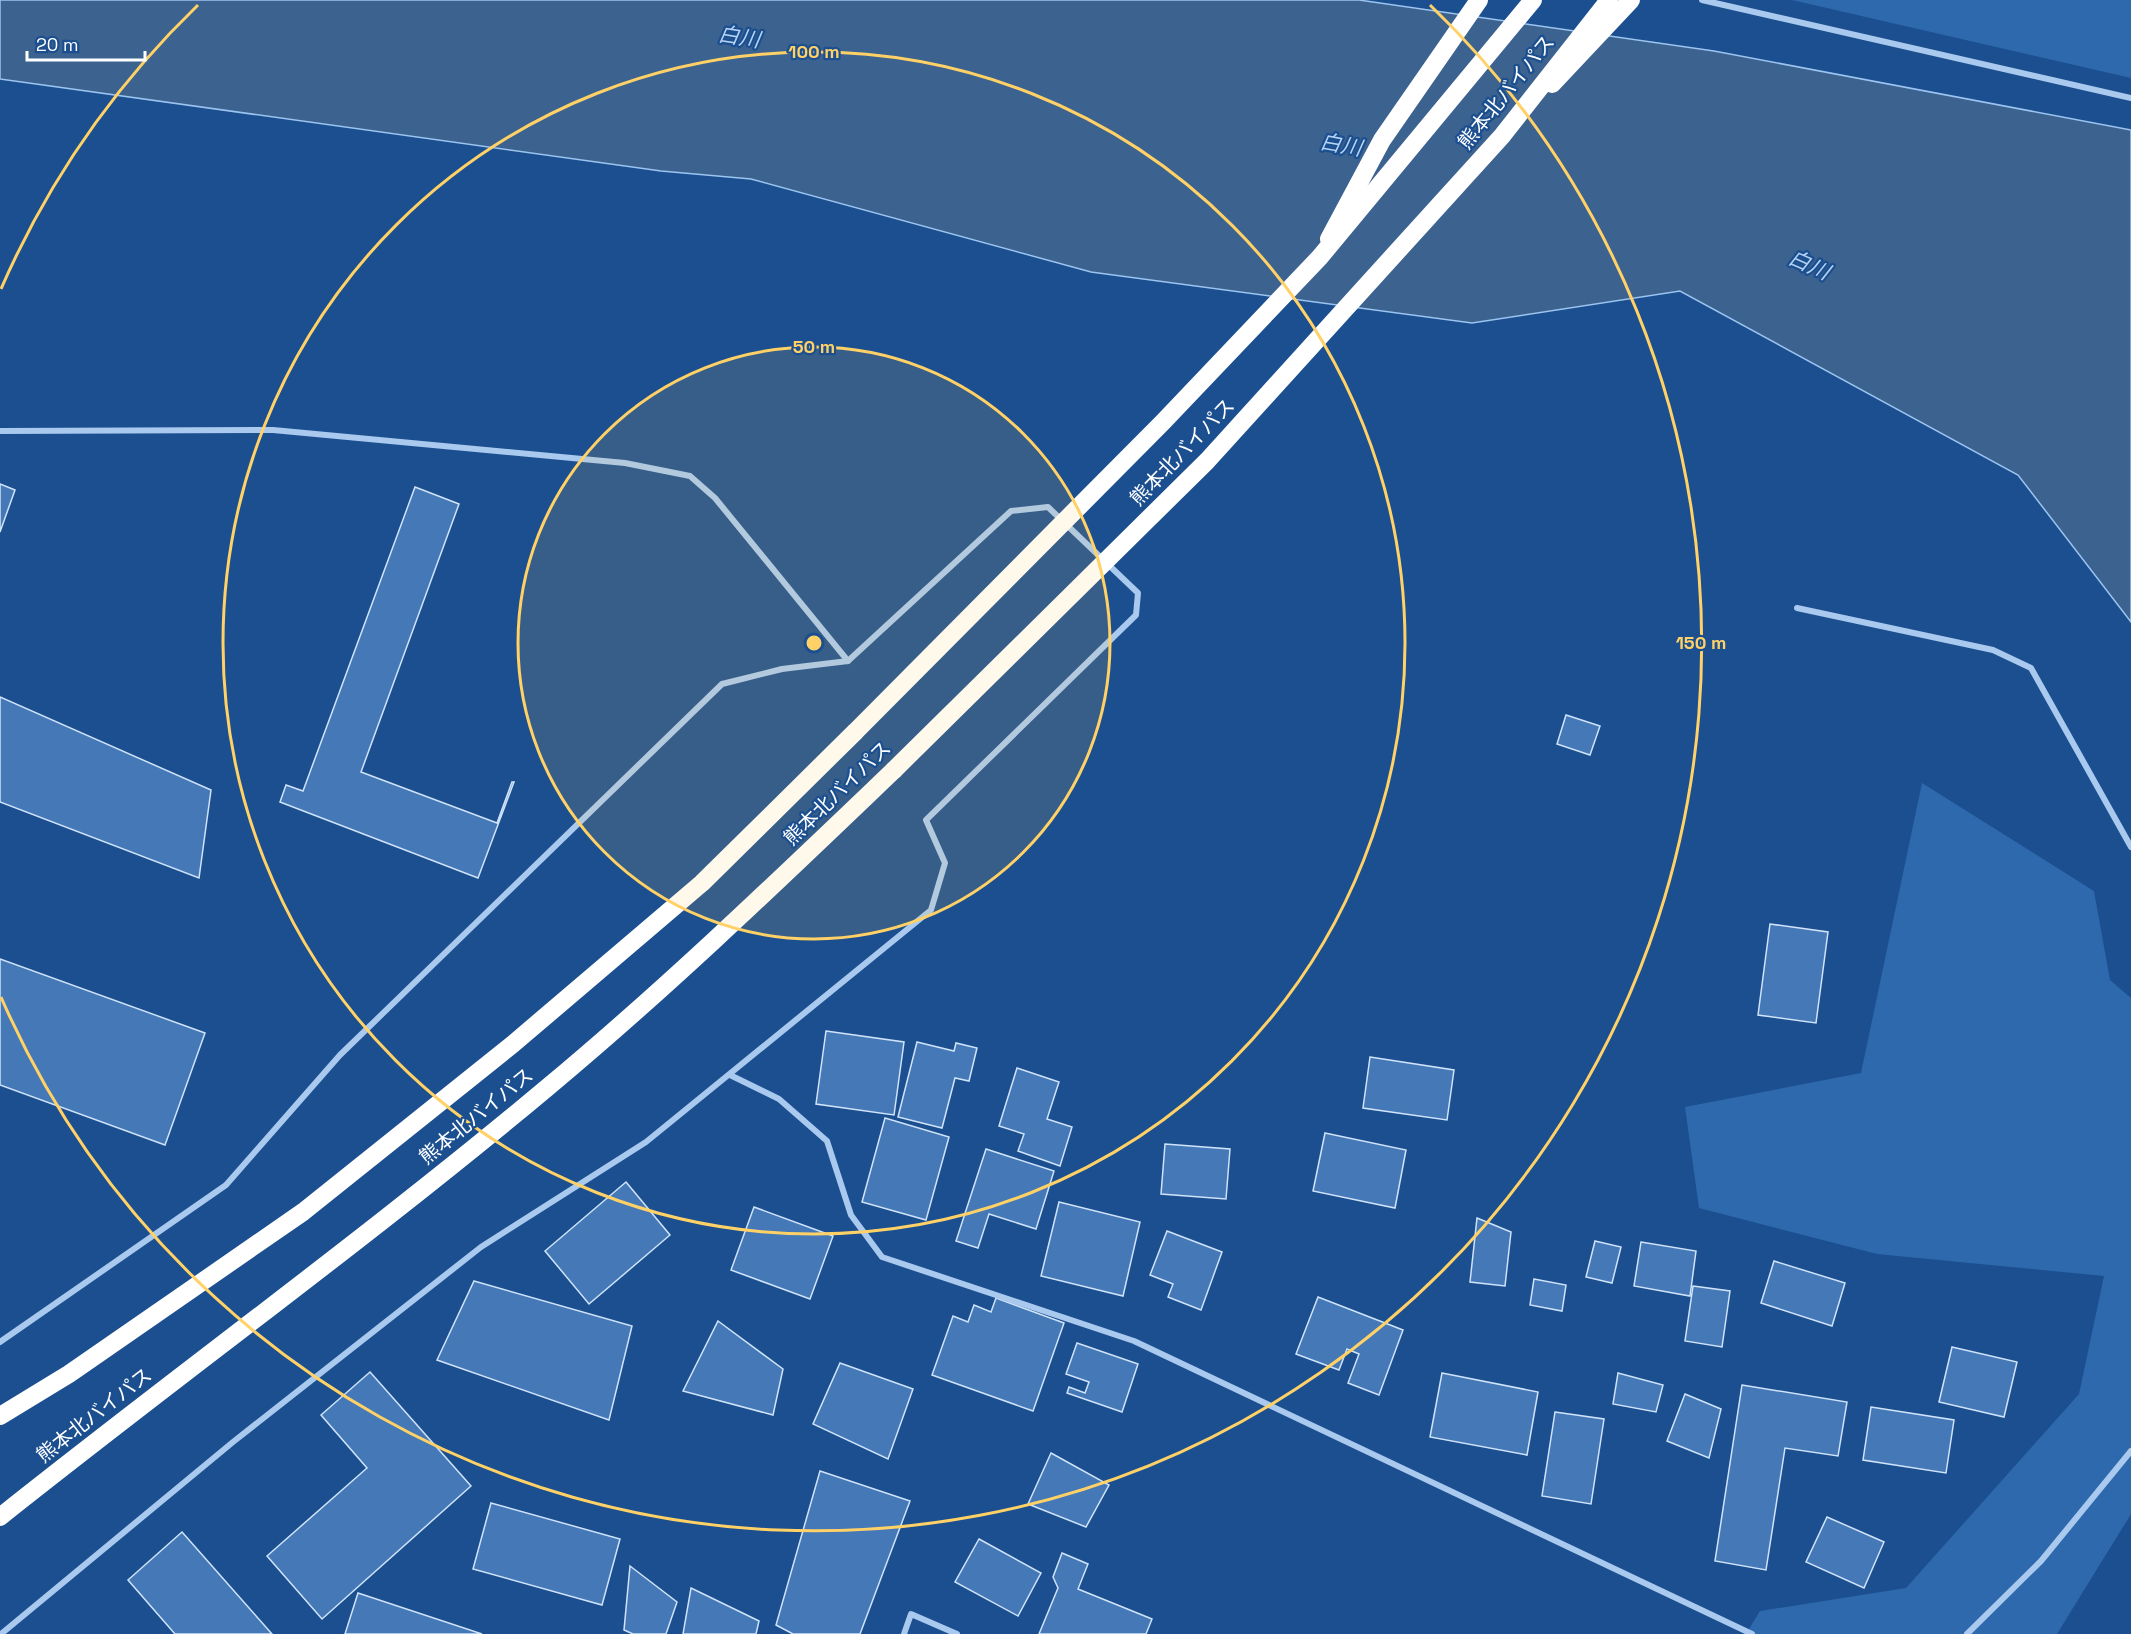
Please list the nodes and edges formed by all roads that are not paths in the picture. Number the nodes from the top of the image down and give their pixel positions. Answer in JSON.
{"nodes":[{"id":1,"x":1479,"y":0,"type":"edge"},
{"id":2,"x":1533,"y":0,"type":"edge"},
{"id":3,"x":1609,"y":0,"type":"edge"},
{"id":4,"x":1631,"y":0,"type":"edge"},
{"id":5,"x":1702,"y":0,"type":"edge"},
{"id":6,"x":2131,"y":98,"type":"edge"},
{"id":7,"x":1502,"y":136,"type":"junction"},
{"id":8,"x":1320,"y":257,"type":"junction"},
{"id":9,"x":0,"y":431,"type":"edge"},
{"id":10,"x":1797,"y":608,"type":"dead end"},
{"id":11,"x":849,"y":661,"type":"junction"},
{"id":12,"x":2131,"y":848,"type":"edge"},
{"id":13,"x":730,"y":1075,"type":"junction"},
{"id":14,"x":0,"y":1342,"type":"edge"},
{"id":15,"x":0,"y":1416,"type":"edge"},
{"id":16,"x":2131,"y":1451,"type":"edge"},
{"id":17,"x":0,"y":1517,"type":"edge"},
{"id":18,"x":1,"y":1634,"type":"edge"},
{"id":19,"x":904,"y":1634,"type":"edge"},
{"id":20,"x":957,"y":1634,"type":"edge"},
{"id":21,"x":1752,"y":1634,"type":"edge"},
{"id":22,"x":1967,"y":1634,"type":"edge"}],
"edges":[{"from":1,"to":8,"type":"highway","bridge":true},
{"from":2,"to":8,"type":"highway","name":"熊本北バイパス","bridge":true},
{"from":3,"to":7,"type":"highway","name":"熊本北バイパス","bridge":true},
{"from":4,"to":7,"type":"highway","bridge":true},
{"from":5,"to":6,"type":"street"},
{"from":7,"to":17,"type":"highway","name":"熊本北バイパス","bridge":true},
{"from":8,"to":15,"type":"highway","name":"熊本北バイパス","bridge":true},
{"from":9,"to":11,"type":"street"},
{"from":10,"to":12,"type":"street"},
{"from":11,"to":13,"type":"street"},
{"from":11,"to":14,"type":"street"},
{"from":13,"to":18,"type":"street"},
{"from":13,"to":21,"type":"street"},
{"from":16,"to":22,"type":"street"},
{"from":19,"to":20,"type":"street"}]}
